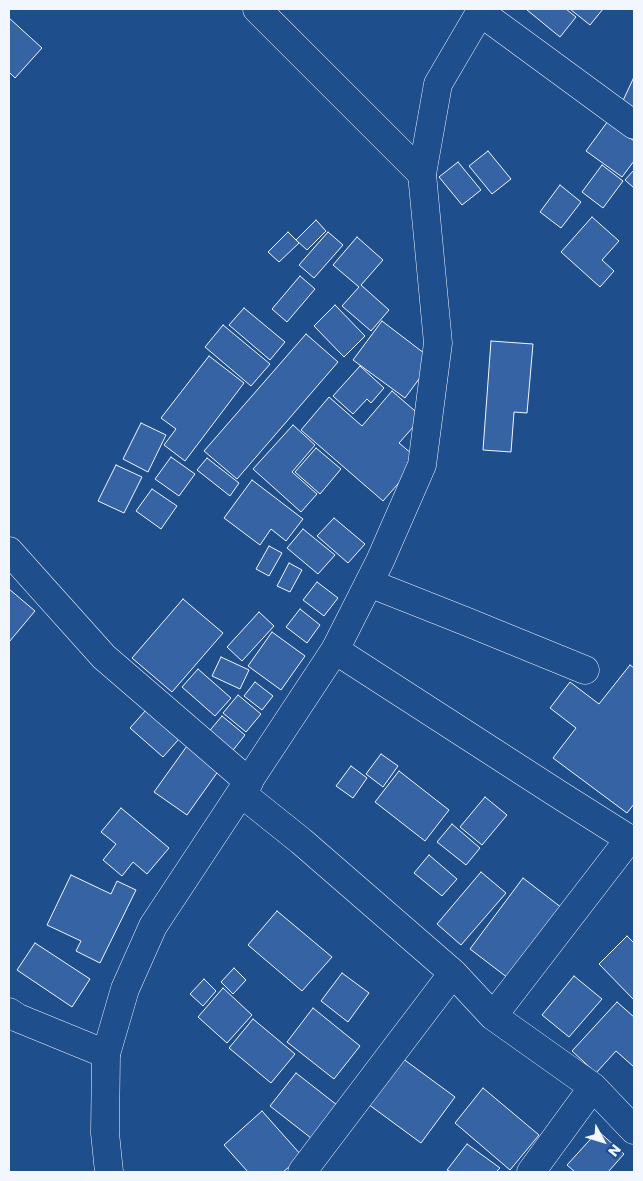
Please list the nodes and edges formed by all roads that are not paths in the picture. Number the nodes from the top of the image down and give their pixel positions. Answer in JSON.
{"nodes":[{"id":1,"x":257,"y":9,"type":"edge"},
{"id":2,"x":481,"y":10,"type":"edge"},
{"id":3,"x":634,"y":124,"type":"edge"},
{"id":4,"x":422,"y":174,"type":"junction"},
{"id":5,"x":9,"y":551,"type":"edge"},
{"id":6,"x":369,"y":583,"type":"junction"},
{"id":7,"x":335,"y":650,"type":"junction"},
{"id":8,"x":585,"y":670,"type":"dead end"},
{"id":9,"x":245,"y":787,"type":"junction"},
{"id":10,"x":632,"y":840,"type":"edge"},
{"id":11,"x":453,"y":974,"type":"junction"},
{"id":12,"x":9,"y":1012,"type":"edge"},
{"id":13,"x":493,"y":1016,"type":"junction"},
{"id":14,"x":106,"y":1054,"type":"junction"},
{"id":15,"x":593,"y":1087,"type":"junction"},
{"id":16,"x":634,"y":1130,"type":"edge"},
{"id":17,"x":109,"y":1172,"type":"edge"},
{"id":18,"x":302,"y":1172,"type":"edge"},
{"id":19,"x":531,"y":1172,"type":"edge"}],
"edges":[{"from":1,"to":4,"type":"street"},
{"from":2,"to":3,"type":"street"},
{"from":2,"to":4,"type":"street"},
{"from":4,"to":6,"type":"street"},
{"from":5,"to":9,"type":"street"},
{"from":6,"to":7,"type":"street"},
{"from":6,"to":8,"type":"street"},
{"from":7,"to":9,"type":"street"},
{"from":7,"to":10,"type":"street"},
{"from":9,"to":11,"type":"street"},
{"from":9,"to":14,"type":"street"},
{"from":10,"to":13,"type":"street"},
{"from":11,"to":13,"type":"street"},
{"from":11,"to":18,"type":"street"},
{"from":12,"to":14,"type":"street"},
{"from":13,"to":15,"type":"street"},
{"from":14,"to":17,"type":"street"},
{"from":15,"to":16,"type":"street"},
{"from":15,"to":19,"type":"street"}]}
